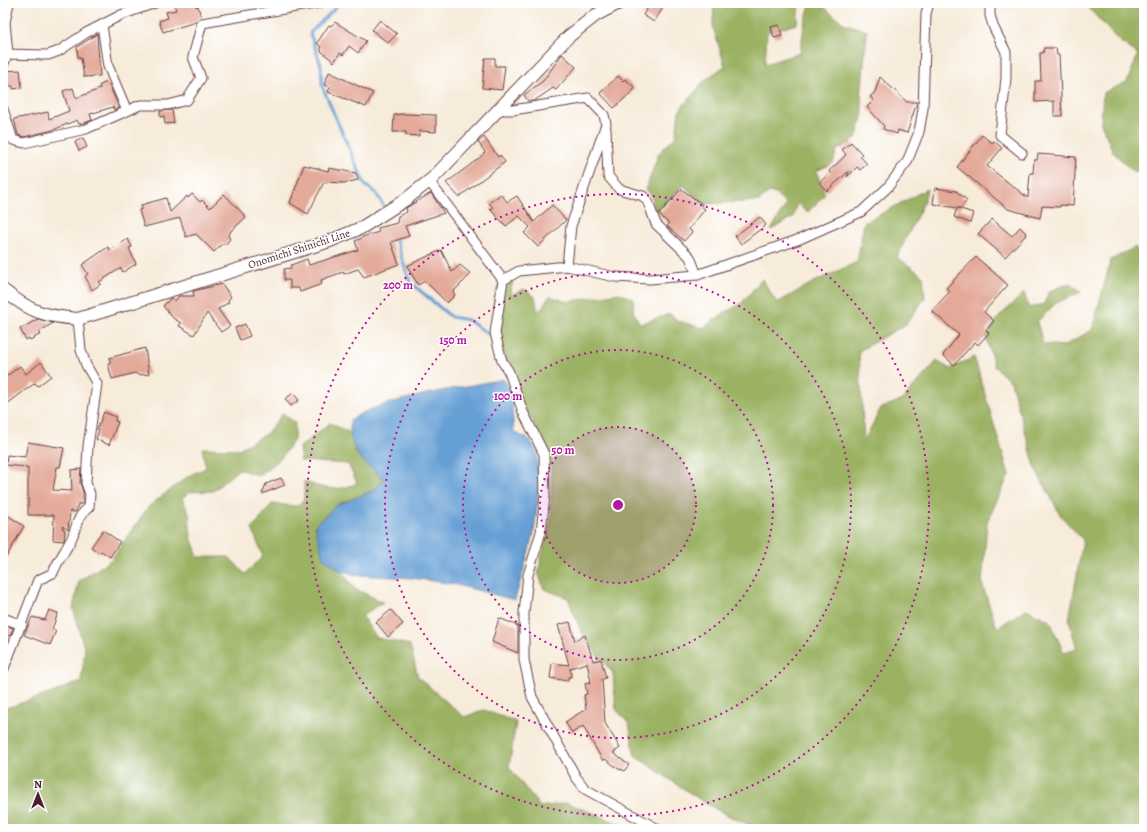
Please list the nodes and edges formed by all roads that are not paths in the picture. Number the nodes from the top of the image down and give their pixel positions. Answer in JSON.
{"nodes":[{"id":1,"x":9,"y":3,"type":"edge"},
{"id":2,"x":155,"y":3,"type":"edge"},
{"id":3,"x":320,"y":3,"type":"edge"},
{"id":4,"x":618,"y":3,"type":"edge"},
{"id":5,"x":928,"y":3,"type":"edge"},
{"id":6,"x":990,"y":3,"type":"edge"},
{"id":7,"x":4,"y":22,"type":"edge"},
{"id":8,"x":102,"y":25,"type":"junction"},
{"id":9,"x":5,"y":54,"type":"edge"},
{"id":10,"x":3,"y":65,"type":"edge"},
{"id":11,"x":501,"y":107,"type":"junction"},
{"id":12,"x":3,"y":109,"type":"edge"},
{"id":13,"x":127,"y":111,"type":"junction"},
{"id":14,"x":606,"y":124,"type":"junction"},
{"id":15,"x":1022,"y":153,"type":"dead end"},
{"id":16,"x":429,"y":181,"type":"junction"},
{"id":17,"x":567,"y":266,"type":"junction"},
{"id":18,"x":697,"y":275,"type":"junction"},
{"id":19,"x":503,"y":280,"type":"junction"},
{"id":20,"x":3,"y":290,"type":"edge"},
{"id":21,"x":78,"y":319,"type":"junction"},
{"id":22,"x":3,"y":618,"type":"edge"},
{"id":23,"x":22,"y":625,"type":"junction"},
{"id":24,"x":3,"y":671,"type":"edge"},
{"id":25,"x":658,"y":829,"type":"edge"}],
"edges":[{"from":1,"to":7,"type":"street"},
{"from":2,"to":8,"type":"street"},
{"from":3,"to":13,"type":"street"},
{"from":4,"to":11,"type":"main road","name":"Onomichi Shinichi Line"},
{"from":5,"to":18,"type":"street"},
{"from":6,"to":15,"type":"street"},
{"from":7,"to":9,"type":"street"},
{"from":8,"to":9,"type":"street"},
{"from":8,"to":13,"type":"street"},
{"from":9,"to":10,"type":"street"},
{"from":11,"to":14,"type":"street"},
{"from":11,"to":16,"type":"main road","name":"Onomichi Shinichi Line"},
{"from":12,"to":13,"type":"street"},
{"from":14,"to":17,"type":"street"},
{"from":14,"to":18,"type":"street"},
{"from":16,"to":19,"type":"street"},
{"from":16,"to":21,"type":"main road","name":"Onomichi Shinichi Line"},
{"from":17,"to":18,"type":"street"},
{"from":17,"to":19,"type":"street"},
{"from":19,"to":25,"type":"street"},
{"from":20,"to":21,"type":"main road","name":"Onomichi Shinichi Line"},
{"from":21,"to":23,"type":"street"},
{"from":22,"to":23,"type":"street"},
{"from":23,"to":24,"type":"street"}]}
